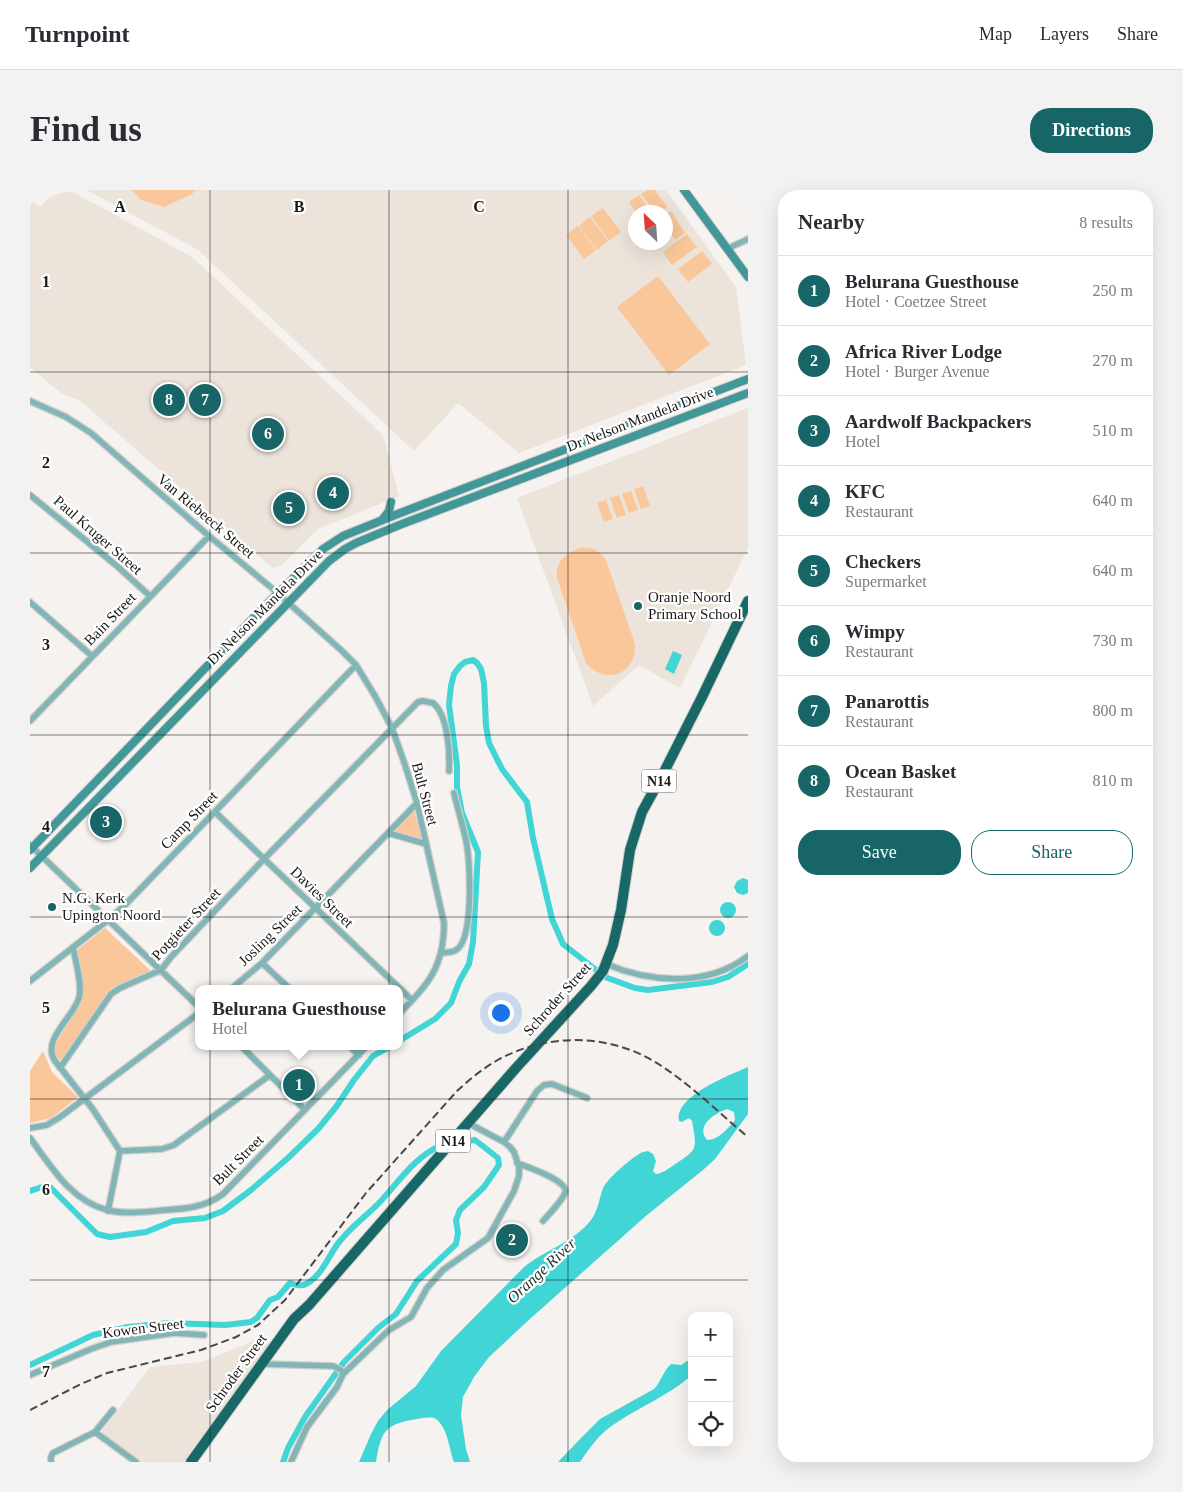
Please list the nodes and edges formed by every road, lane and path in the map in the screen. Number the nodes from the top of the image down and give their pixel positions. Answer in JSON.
{"nodes":[{"id":1,"x":684,"y":190,"type":"edge"},
{"id":2,"x":748,"y":239,"type":"edge"},
{"id":3,"x":727,"y":248,"type":"junction"},
{"id":4,"x":748,"y":277,"type":"edge"},
{"id":5,"x":748,"y":379,"type":"edge"},
{"id":6,"x":748,"y":393,"type":"edge"},
{"id":7,"x":30,"y":401,"type":"edge"},
{"id":8,"x":30,"y":494,"type":"edge"},
{"id":9,"x":391,"y":502,"type":"dead end"},
{"id":10,"x":400,"y":514,"type":"junction"},
{"id":11,"x":422,"y":518,"type":"junction"},
{"id":12,"x":382,"y":520,"type":"junction"},
{"id":13,"x":385,"y":531,"type":"junction"},
{"id":14,"x":209,"y":536,"type":"junction"},
{"id":15,"x":278,"y":593,"type":"junction"},
{"id":16,"x":150,"y":596,"type":"junction"},
{"id":17,"x":748,"y":601,"type":"edge"},
{"id":18,"x":30,"y":602,"type":"edge"},
{"id":19,"x":287,"y":602,"type":"junction"},
{"id":20,"x":92,"y":656,"type":"junction"},
{"id":21,"x":356,"y":665,"type":"junction"},
{"id":22,"x":30,"y":721,"type":"edge"},
{"id":23,"x":392,"y":728,"type":"junction"},
{"id":24,"x":449,"y":771,"type":"dead end"},
{"id":25,"x":454,"y":794,"type":"dead end"},
{"id":26,"x":417,"y":803,"type":"junction"},
{"id":27,"x":215,"y":812,"type":"junction"},
{"id":28,"x":388,"y":832,"type":"junction"},
{"id":29,"x":426,"y":844,"type":"junction"},
{"id":30,"x":31,"y":848,"type":"edge"},
{"id":31,"x":41,"y":856,"type":"junction"},
{"id":32,"x":264,"y":859,"type":"junction"},
{"id":33,"x":30,"y":868,"type":"edge"},
{"id":34,"x":316,"y":908,"type":"junction"},
{"id":35,"x":108,"y":920,"type":"junction"},
{"id":36,"x":73,"y":947,"type":"junction"},
{"id":37,"x":441,"y":953,"type":"junction"},
{"id":38,"x":748,"y":956,"type":"edge"},
{"id":39,"x":262,"y":963,"type":"junction"},
{"id":40,"x":161,"y":970,"type":"junction"},
{"id":41,"x":602,"y":971,"type":"junction"},
{"id":42,"x":30,"y":981,"type":"edge"},
{"id":43,"x":236,"y":985,"type":"edge"},
{"id":44,"x":286,"y":985,"type":"edge"},
{"id":45,"x":396,"y":985,"type":"edge"},
{"id":46,"x":403,"y":991,"type":"edge"},
{"id":47,"x":412,"y":1000,"type":"junction"},
{"id":48,"x":195,"y":1003,"type":"edge"},
{"id":49,"x":403,"y":1010,"type":"edge"},
{"id":50,"x":195,"y":1016,"type":"edge"},
{"id":51,"x":245,"y":1050,"type":"edge"},
{"id":52,"x":353,"y":1050,"type":"edge"},
{"id":53,"x":364,"y":1050,"type":"edge"},
{"id":54,"x":359,"y":1055,"type":"junction"},
{"id":55,"x":60,"y":1068,"type":"junction"},
{"id":56,"x":270,"y":1075,"type":"junction"},
{"id":57,"x":587,"y":1098,"type":"dead end"},
{"id":58,"x":85,"y":1100,"type":"junction"},
{"id":59,"x":305,"y":1110,"type":"junction"},
{"id":60,"x":468,"y":1123,"type":"junction"},
{"id":61,"x":30,"y":1128,"type":"edge"},
{"id":62,"x":30,"y":1138,"type":"edge"},
{"id":63,"x":504,"y":1142,"type":"junction"},
{"id":64,"x":120,"y":1151,"type":"junction"},
{"id":65,"x":518,"y":1163,"type":"junction"},
{"id":66,"x":108,"y":1211,"type":"junction"},
{"id":67,"x":543,"y":1221,"type":"dead end"},
{"id":68,"x":204,"y":1335,"type":"dead end"},
{"id":69,"x":264,"y":1365,"type":"junction"},
{"id":70,"x":340,"y":1370,"type":"junction"},
{"id":71,"x":30,"y":1375,"type":"edge"},
{"id":72,"x":113,"y":1410,"type":"dead end"},
{"id":73,"x":95,"y":1432,"type":"junction"},
{"id":74,"x":131,"y":1461,"type":"edge"},
{"id":75,"x":51,"y":1462,"type":"edge"},
{"id":76,"x":191,"y":1462,"type":"edge"},
{"id":77,"x":198,"y":1462,"type":"edge"},
{"id":78,"x":291,"y":1462,"type":"edge"}],
"edges":[{"from":1,"to":3,"type":"street"},
{"from":2,"to":3,"type":"street"},
{"from":3,"to":4,"type":"street"},
{"from":5,"to":10,"type":"street","name":"Dr Nelson Mandela Drive"},
{"from":6,"to":11,"type":"street","name":"Dr Nelson Mandela Drive"},
{"from":7,"to":14,"type":"street","name":"Van Riebeeck Street"},
{"from":8,"to":16,"type":"street","name":"Paul Kruger Street"},
{"from":9,"to":12,"type":"street"},
{"from":10,"to":11,"type":"street"},
{"from":10,"to":12,"type":"street","name":"Dr Nelson Mandela Drive"},
{"from":10,"to":13,"type":"street"},
{"from":11,"to":13,"type":"street","name":"Dr Nelson Mandela Drive"},
{"from":12,"to":15,"type":"street","name":"Dr Nelson Mandela Drive"},
{"from":13,"to":19,"type":"street","name":"Dr Nelson Mandela Drive"},
{"from":14,"to":15,"type":"street","name":"Van Riebeeck Street"},
{"from":14,"to":16,"type":"street","name":"Bain Street"},
{"from":15,"to":19,"type":"street","name":"Van Riebeeck Street"},
{"from":15,"to":30,"type":"street","name":"Dr Nelson Mandela Drive"},
{"from":16,"to":20,"type":"street","name":"Bain Street"},
{"from":17,"to":41,"type":"highway","name":"Schroder Street","number":"N14"},
{"from":18,"to":20,"type":"street"},
{"from":19,"to":21,"type":"street","name":"Van Riebeeck Street"},
{"from":19,"to":31,"type":"street","name":"Dr Nelson Mandela Drive"},
{"from":20,"to":22,"type":"street","name":"Bain Street"},
{"from":21,"to":23,"type":"street","name":"Bult Street"},
{"from":21,"to":27,"type":"street","name":"Camp Street"},
{"from":23,"to":24,"type":"street","name":"Potgieter Street"},
{"from":23,"to":26,"type":"street","name":"Bult Street"},
{"from":23,"to":32,"type":"street","name":"Potgieter Street"},
{"from":25,"to":37,"type":"street"},
{"from":26,"to":28,"type":"street","name":"Josling Street"},
{"from":26,"to":29,"type":"street","name":"Bult Street"},
{"from":27,"to":32,"type":"street","name":"Davies Street"},
{"from":27,"to":35,"type":"street","name":"Camp Street"},
{"from":28,"to":29,"type":"street"},
{"from":28,"to":34,"type":"street","name":"Josling Street"},
{"from":29,"to":37,"type":"street","name":"Bult Street"},
{"from":30,"to":31,"type":"street"},
{"from":31,"to":33,"type":"street","name":"Dr Nelson Mandela Drive"},
{"from":31,"to":35,"type":"street"},
{"from":32,"to":34,"type":"street","name":"Davies Street"},
{"from":32,"to":40,"type":"street","name":"Potgieter Street"},
{"from":34,"to":39,"type":"street","name":"Josling Street"},
{"from":34,"to":45,"type":"street","name":"Davies Street"},
{"from":35,"to":36,"type":"street","name":"Camp Street"},
{"from":35,"to":40,"type":"street"},
{"from":36,"to":42,"type":"street","name":"Camp Street"},
{"from":36,"to":55,"type":"street"},
{"from":37,"to":47,"type":"street","name":"Bult Street"},
{"from":38,"to":41,"type":"street"},
{"from":39,"to":43,"type":"street","name":"Josling Street"},
{"from":39,"to":44,"type":"street"},
{"from":40,"to":48,"type":"street"},
{"from":40,"to":55,"type":"street","name":"Potgieter Street"},
{"from":41,"to":60,"type":"highway","name":"Schroder Street","number":"N14"},
{"from":46,"to":47,"type":"street","name":"Davies Street"},
{"from":47,"to":49,"type":"street","name":"Bult Street"},
{"from":50,"to":58,"type":"street"},
{"from":51,"to":56,"type":"street"},
{"from":52,"to":54,"type":"street"},
{"from":53,"to":54,"type":"street","name":"Bult Street"},
{"from":54,"to":59,"type":"street","name":"Bult Street"},
{"from":55,"to":58,"type":"street"},
{"from":56,"to":59,"type":"street"},
{"from":56,"to":64,"type":"street"},
{"from":57,"to":63,"type":"street"},
{"from":58,"to":61,"type":"street"},
{"from":58,"to":64,"type":"street"},
{"from":59,"to":66,"type":"street","name":"Bult Street"},
{"from":60,"to":63,"type":"street"},
{"from":60,"to":69,"type":"highway","name":"Schroder Street","number":"N14"},
{"from":62,"to":66,"type":"street","name":"Bult Street"},
{"from":63,"to":65,"type":"street"},
{"from":64,"to":66,"type":"street"},
{"from":65,"to":67,"type":"street"},
{"from":65,"to":70,"type":"street"},
{"from":68,"to":71,"type":"street","name":"Kowen Street"},
{"from":69,"to":70,"type":"street"},
{"from":69,"to":76,"type":"highway","name":"Schroder Street","number":"N14"},
{"from":69,"to":77,"type":"highway","name":"Schroder Street","number":"N14"},
{"from":70,"to":78,"type":"street"},
{"from":72,"to":73,"type":"street"},
{"from":73,"to":74,"type":"street"},
{"from":73,"to":75,"type":"street"}]}
